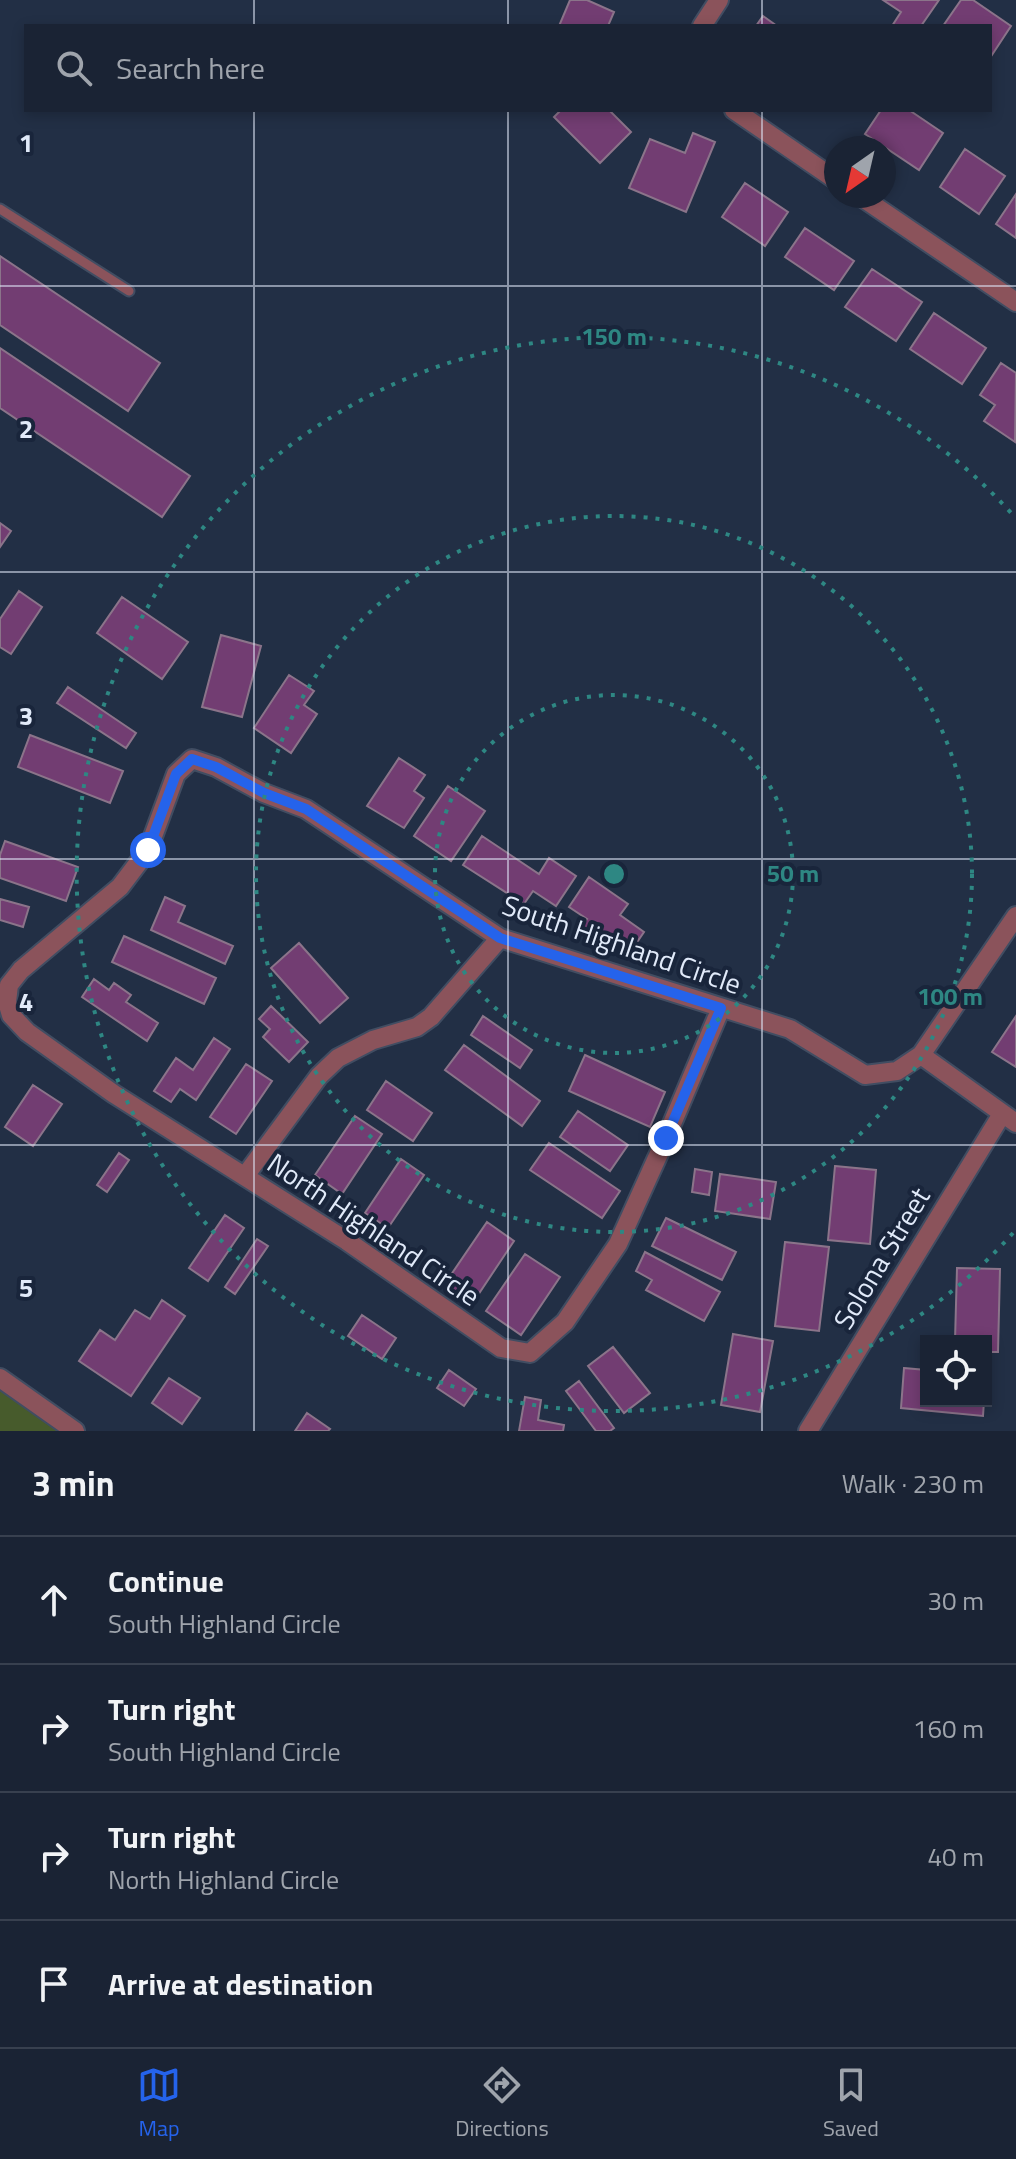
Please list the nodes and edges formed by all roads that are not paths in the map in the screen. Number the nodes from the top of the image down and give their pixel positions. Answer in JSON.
{"nodes":[{"id":1,"x":719,"y":0,"type":"edge"},
{"id":2,"x":703,"y":24,"type":"edge"},
{"id":3,"x":737,"y":112,"type":"edge"},
{"id":4,"x":824,"y":172,"type":"edge"},
{"id":5,"x":878,"y":208,"type":"edge"},
{"id":6,"x":0,"y":209,"type":"edge"},
{"id":7,"x":129,"y":291,"type":"dead end"},
{"id":8,"x":1016,"y":302,"type":"edge"},
{"id":9,"x":120,"y":887,"type":"joint"},
{"id":10,"x":1016,"y":916,"type":"edge"},
{"id":11,"x":500,"y":938,"type":"junction"},
{"id":12,"x":721,"y":1008,"type":"junction"},
{"id":13,"x":921,"y":1055,"type":"junction"},
{"id":14,"x":1009,"y":1119,"type":"edge"},
{"id":15,"x":245,"y":1176,"type":"junction"},
{"id":16,"x":0,"y":1378,"type":"edge"},
{"id":17,"x":75,"y":1431,"type":"edge"},
{"id":18,"x":808,"y":1431,"type":"edge"}],
"edges":[{"from":1,"to":2,"type":"street"},
{"from":3,"to":4,"type":"street"},
{"from":5,"to":8,"type":"street"},
{"from":6,"to":7,"type":"lane"},
{"from":9,"to":11,"type":"street","name":"South Highland Circle"},
{"from":9,"to":15,"type":"street","name":"North Highland Circle"},
{"from":10,"to":13,"type":"street"},
{"from":11,"to":12,"type":"street","name":"South Highland Circle"},
{"from":11,"to":15,"type":"street"},
{"from":12,"to":13,"type":"street","name":"South Highland Circle"},
{"from":12,"to":15,"type":"street","name":"North Highland Circle"},
{"from":13,"to":14,"type":"street"},
{"from":14,"to":18,"type":"street","name":"Solona Street"},
{"from":16,"to":17,"type":"street"}]}
